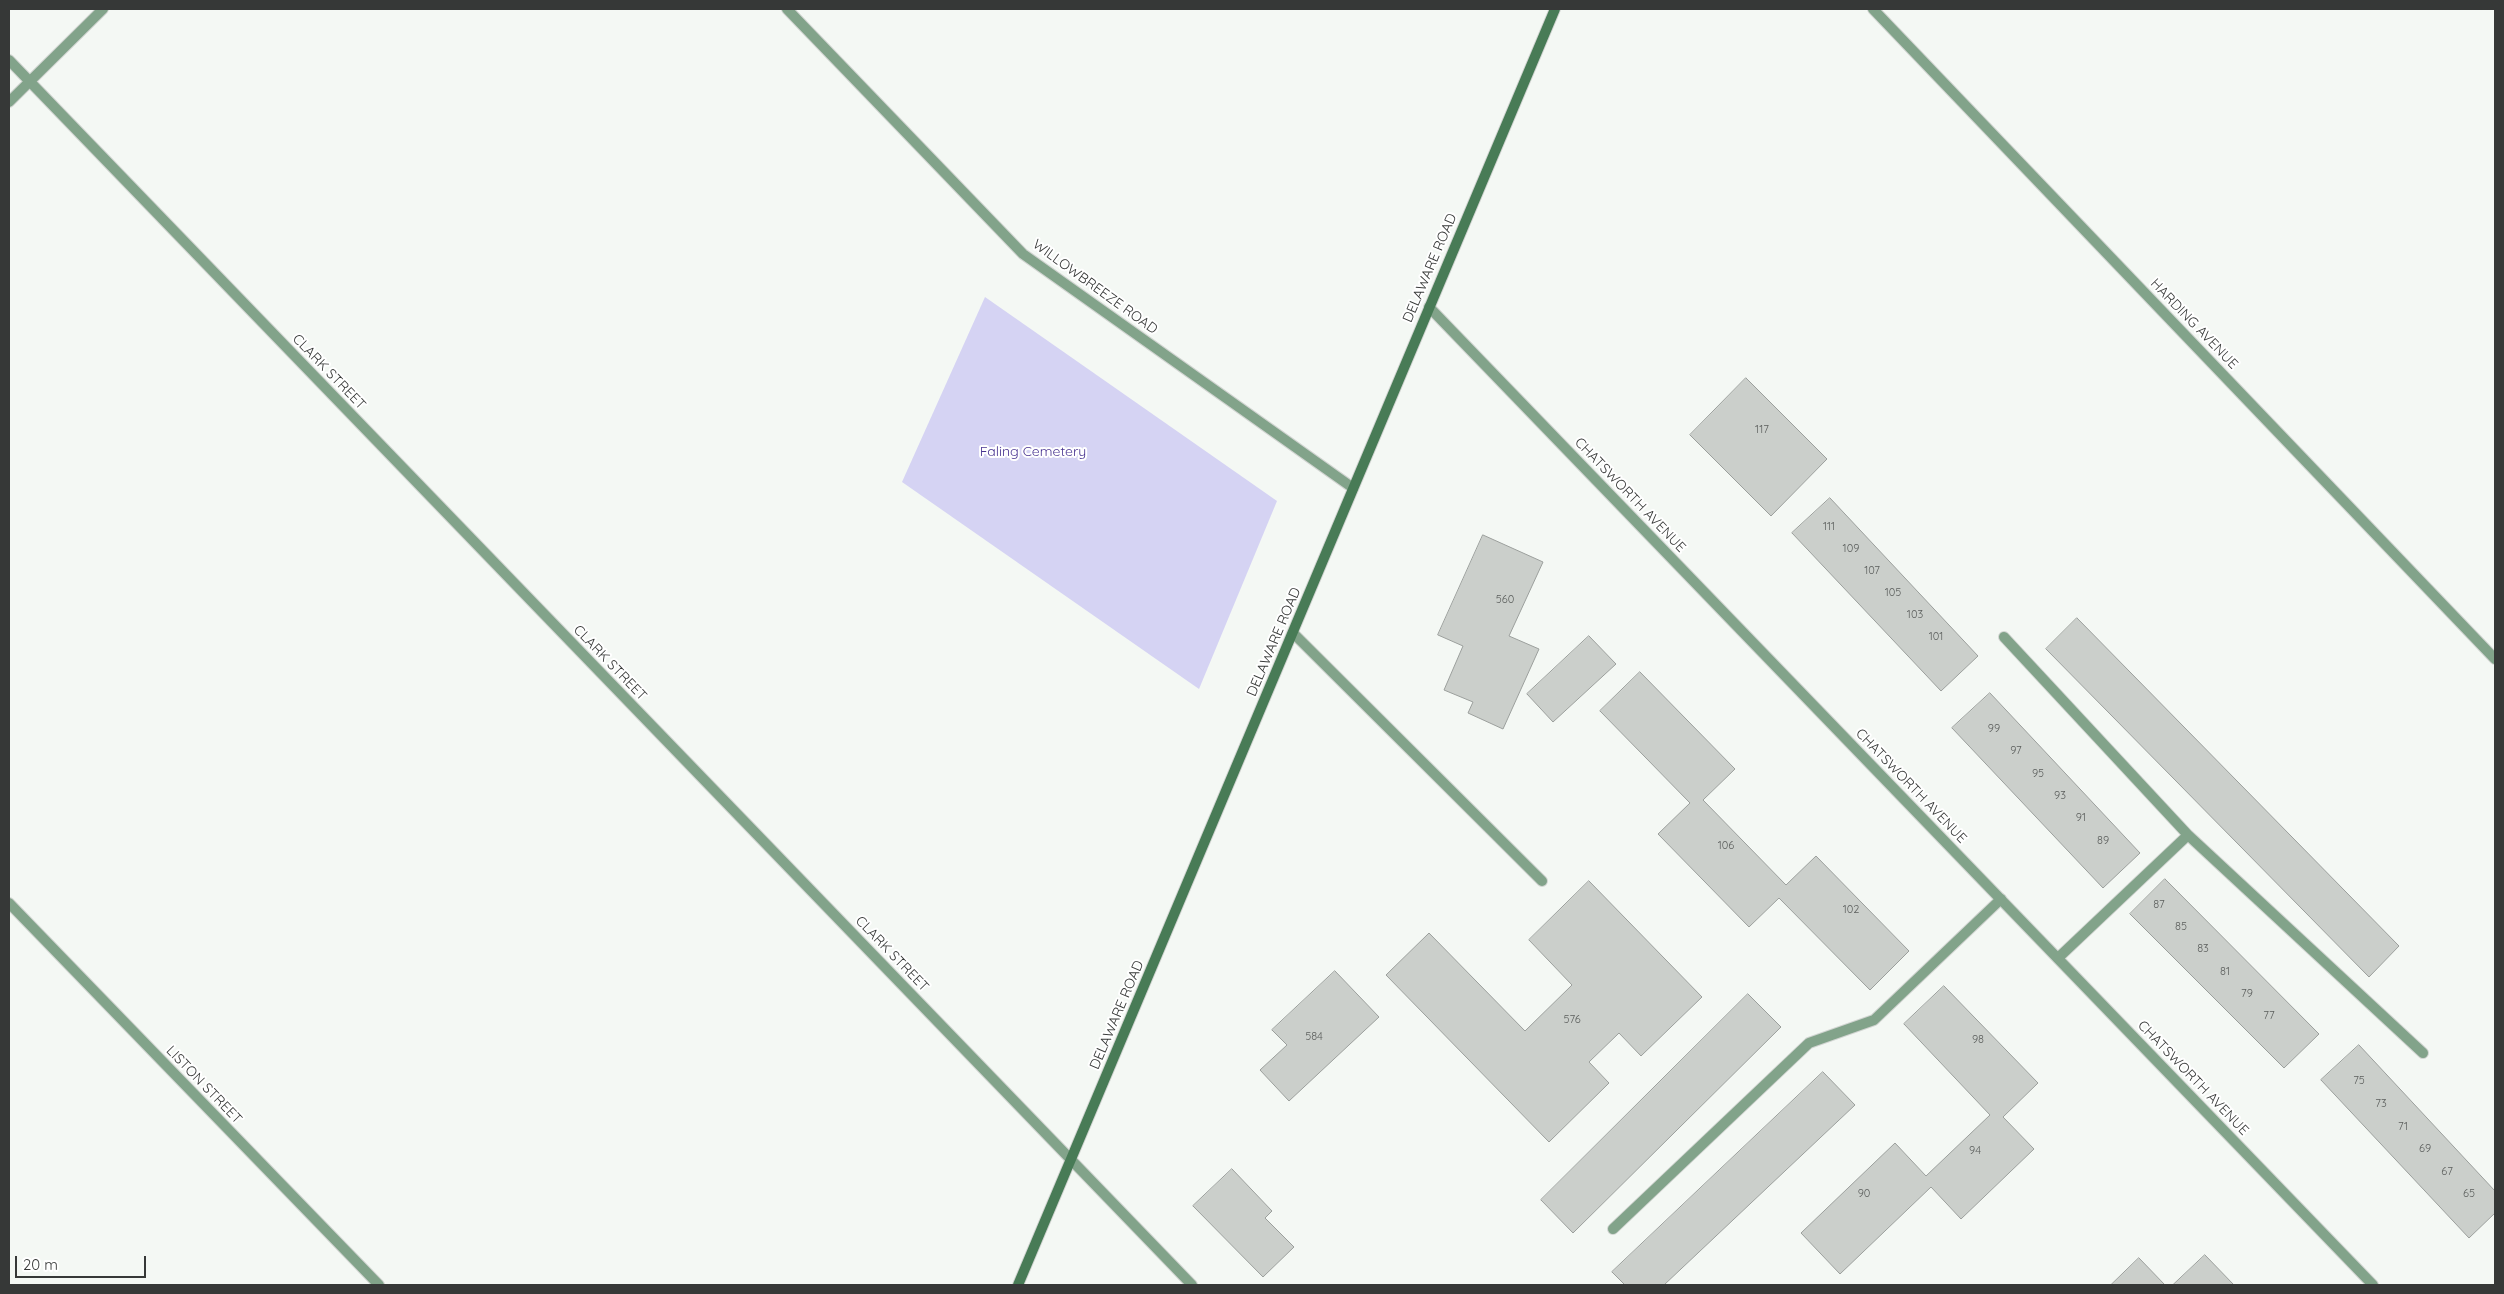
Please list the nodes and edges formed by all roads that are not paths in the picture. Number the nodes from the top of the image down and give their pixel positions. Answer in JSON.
{"nodes":[{"id":1,"x":103,"y":9,"type":"edge"},
{"id":2,"x":787,"y":9,"type":"edge"},
{"id":3,"x":1555,"y":9,"type":"edge"},
{"id":4,"x":1873,"y":9,"type":"edge"},
{"id":5,"x":9,"y":60,"type":"edge"},
{"id":6,"x":30,"y":82,"type":"junction"},
{"id":7,"x":9,"y":102,"type":"edge"},
{"id":8,"x":1429,"y":307,"type":"junction"},
{"id":9,"x":1353,"y":488,"type":"junction"},
{"id":10,"x":1293,"y":633,"type":"junction"},
{"id":11,"x":2004,"y":636,"type":"dead end"},
{"id":12,"x":2495,"y":659,"type":"edge"},
{"id":13,"x":2188,"y":835,"type":"junction"},
{"id":14,"x":1542,"y":881,"type":"dead end"},
{"id":15,"x":2001,"y":899,"type":"junction"},
{"id":16,"x":9,"y":903,"type":"edge"},
{"id":17,"x":2058,"y":958,"type":"junction"},
{"id":18,"x":2423,"y":1053,"type":"dead end"},
{"id":19,"x":1071,"y":1160,"type":"junction"},
{"id":20,"x":1613,"y":1229,"type":"dead end"},
{"id":21,"x":379,"y":1285,"type":"edge"},
{"id":22,"x":1018,"y":1285,"type":"edge"},
{"id":23,"x":1192,"y":1285,"type":"edge"},
{"id":24,"x":2373,"y":1285,"type":"edge"}],
"edges":[{"from":1,"to":6,"type":"street"},
{"from":2,"to":9,"type":"street","name":"WILLOWBREEZE ROAD"},
{"from":3,"to":8,"type":"street","name":"DELAWARE ROAD"},
{"from":4,"to":12,"type":"street","name":"HARDING AVENUE"},
{"from":5,"to":6,"type":"street","name":"CLARK STREET"},
{"from":6,"to":7,"type":"street"},
{"from":6,"to":19,"type":"street","name":"CLARK STREET"},
{"from":8,"to":9,"type":"street","name":"DELAWARE ROAD"},
{"from":8,"to":15,"type":"street","name":"CHATSWORTH AVENUE"},
{"from":9,"to":10,"type":"street","name":"DELAWARE ROAD"},
{"from":10,"to":14,"type":"street"},
{"from":10,"to":19,"type":"street","name":"DELAWARE ROAD"},
{"from":11,"to":13,"type":"street"},
{"from":13,"to":17,"type":"street"},
{"from":13,"to":18,"type":"street"},
{"from":15,"to":17,"type":"street","name":"CHATSWORTH AVENUE"},
{"from":15,"to":20,"type":"street"},
{"from":16,"to":21,"type":"street","name":"LISTON STREET"},
{"from":17,"to":24,"type":"street","name":"CHATSWORTH AVENUE"},
{"from":19,"to":22,"type":"street","name":"DELAWARE ROAD"},
{"from":19,"to":23,"type":"street","name":"CLARK STREET"}]}
